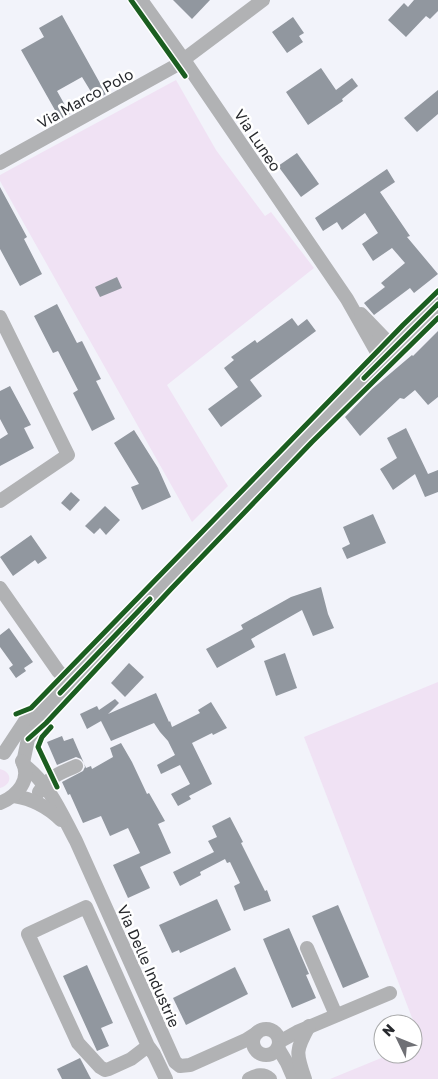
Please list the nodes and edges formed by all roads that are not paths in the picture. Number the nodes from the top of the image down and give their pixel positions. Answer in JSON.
{"nodes":[{"id":1,"x":141,"y":0,"type":"edge"},
{"id":2,"x":263,"y":0,"type":"edge"},
{"id":3,"x":184,"y":60,"type":"junction"},
{"id":4,"x":2,"y":160,"type":"edge"},
{"id":5,"x":347,"y":299,"type":"junction"},
{"id":6,"x":438,"y":304,"type":"edge"},
{"id":7,"x":0,"y":317,"type":"edge"},
{"id":8,"x":395,"y":347,"type":"junction"},
{"id":9,"x":374,"y":368,"type":"junction"},
{"id":10,"x":0,"y":501,"type":"edge"},
{"id":11,"x":0,"y":588,"type":"edge"},
{"id":12,"x":65,"y":688,"type":"junction"},
{"id":13,"x":2,"y":754,"type":"edge"},
{"id":14,"x":23,"y":764,"type":"junction"},
{"id":15,"x":76,"y":766,"type":"dead end"},
{"id":16,"x":44,"y":784,"type":"junction"},
{"id":17,"x":14,"y":796,"type":"junction"},
{"id":18,"x":33,"y":800,"type":"junction"},
{"id":19,"x":0,"y":802,"type":"edge"},
{"id":20,"x":69,"y":827,"type":"junction"},
{"id":21,"x":307,"y":948,"type":"dead end"},
{"id":22,"x":390,"y":993,"type":"dead end"},
{"id":23,"x":336,"y":1015,"type":"junction"},
{"id":24,"x":303,"y":1029,"type":"junction"},
{"id":25,"x":148,"y":1046,"type":"junction"},
{"id":26,"x":271,"y":1046,"type":"junction"},
{"id":27,"x":232,"y":1047,"type":"junction"},
{"id":28,"x":292,"y":1075,"type":"edge"},
{"id":29,"x":166,"y":1079,"type":"edge"},
{"id":30,"x":249,"y":1079,"type":"edge"},
{"id":31,"x":270,"y":1079,"type":"edge"},
{"id":32,"x":306,"y":1079,"type":"edge"}],
"edges":[{"from":1,"to":3,"type":"street","name":"Via Luneo"},
{"from":2,"to":3,"type":"street","name":"Via Marco Polo"},
{"from":3,"to":4,"type":"street","name":"Via Marco Polo"},
{"from":3,"to":5,"type":"street","name":"Via Luneo"},
{"from":5,"to":8,"type":"street","name":"Via Luneo"},
{"from":5,"to":9,"type":"street","name":"Via Luneo"},
{"from":6,"to":8,"type":"street"},
{"from":7,"to":10,"type":"street"},
{"from":8,"to":9,"type":"street"},
{"from":9,"to":12,"type":"street"},
{"from":11,"to":12,"type":"street"},
{"from":12,"to":13,"type":"street"},
{"from":12,"to":14,"type":"street"},
{"from":13,"to":14,"type":"street","name":"Via Delle Industrie"},
{"from":14,"to":16,"type":"street","name":"Via Delle Industrie"},
{"from":14,"to":17,"type":"street"},
{"from":15,"to":16,"type":"street"},
{"from":16,"to":18,"type":"street"},
{"from":16,"to":20,"type":"street","name":"Via Delle Industrie"},
{"from":17,"to":18,"type":"street","name":"Via Delle Industrie"},
{"from":17,"to":19,"type":"street"},
{"from":18,"to":20,"type":"street","name":"Via Delle Industrie"},
{"from":20,"to":27,"type":"street","name":"Via Delle Industrie"},
{"from":21,"to":23,"type":"street"},
{"from":22,"to":23,"type":"street"},
{"from":23,"to":24,"type":"street"},
{"from":24,"to":26,"type":"street"},
{"from":24,"to":32,"type":"street"},
{"from":25,"to":25,"type":"street"},
{"from":25,"to":29,"type":"street"},
{"from":26,"to":27,"type":"street"},
{"from":26,"to":27,"type":"street","name":"Via Delle Industrie"},
{"from":26,"to":28,"type":"street"},
{"from":30,"to":31,"type":"street"}]}
